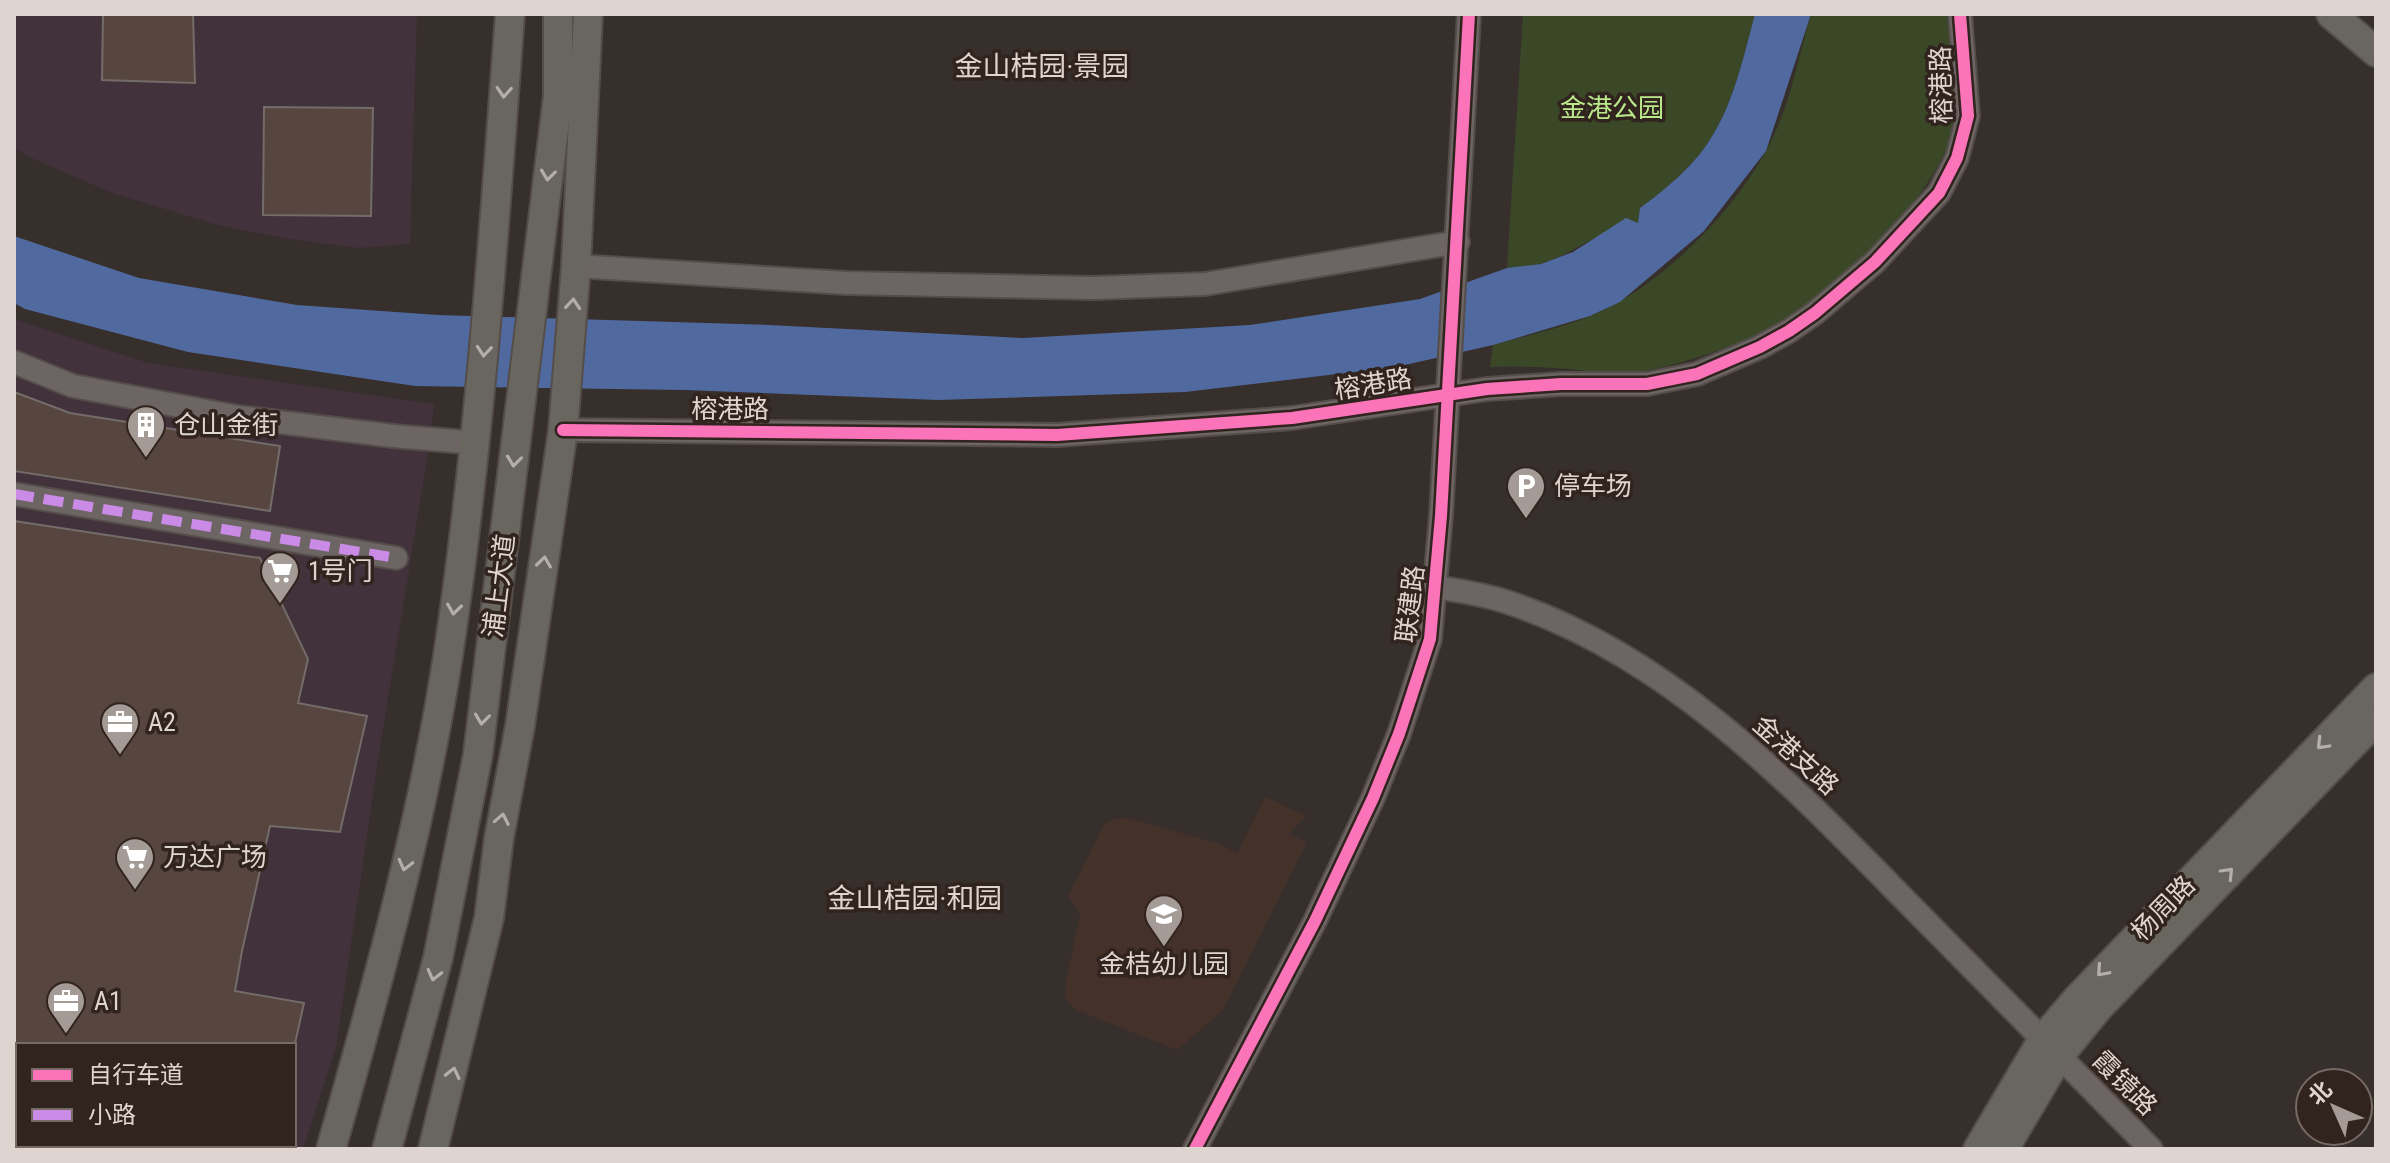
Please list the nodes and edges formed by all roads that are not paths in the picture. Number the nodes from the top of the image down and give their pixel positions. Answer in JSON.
{"nodes":[{"id":1,"x":510,"y":14,"type":"edge"},
{"id":2,"x":558,"y":14,"type":"edge"},
{"id":3,"x":588,"y":14,"type":"edge"},
{"id":4,"x":1469,"y":14,"type":"edge"},
{"id":5,"x":1960,"y":14,"type":"edge"},
{"id":6,"x":2331,"y":14,"type":"edge"},
{"id":7,"x":2376,"y":52,"type":"edge"},
{"id":8,"x":1458,"y":242,"type":"junction"},
{"id":9,"x":576,"y":266,"type":"junction"},
{"id":10,"x":14,"y":362,"type":"edge"},
{"id":11,"x":1448,"y":395,"type":"junction"},
{"id":12,"x":563,"y":430,"type":"junction"},
{"id":13,"x":477,"y":443,"type":"junction"},
{"id":14,"x":14,"y":494,"type":"edge"},
{"id":15,"x":396,"y":558,"type":"dead end"},
{"id":16,"x":1436,"y":587,"type":"junction"},
{"id":17,"x":2376,"y":688,"type":"edge"},
{"id":18,"x":2376,"y":720,"type":"edge"},
{"id":19,"x":2051,"y":1047,"type":"junction"},
{"id":20,"x":331,"y":1149,"type":"edge"},
{"id":21,"x":387,"y":1149,"type":"edge"},
{"id":22,"x":433,"y":1149,"type":"edge"},
{"id":23,"x":1195,"y":1149,"type":"edge"},
{"id":24,"x":1978,"y":1149,"type":"edge"},
{"id":25,"x":2004,"y":1149,"type":"edge"},
{"id":26,"x":2151,"y":1149,"type":"edge"}],
"edges":[{"from":1,"to":13,"type":"main road","one_way":true},
{"from":2,"to":21,"type":"main road","name":"浦上大道","one_way":true},
{"from":3,"to":9,"type":"main road","name":"浦上大道"},
{"from":4,"to":8,"type":"street","name":"联建路"},
{"from":5,"to":11,"type":"street","name":"榕港路"},
{"from":6,"to":7,"type":"main road"},
{"from":8,"to":9,"type":"street"},
{"from":8,"to":11,"type":"street","name":"联建路"},
{"from":12,"to":9,"type":"main road","name":"浦上大道","one_way":true},
{"from":10,"to":13,"type":"street"},
{"from":11,"to":12,"type":"street","name":"榕港路"},
{"from":11,"to":16,"type":"street","name":"联建路"},
{"from":22,"to":12,"type":"main road","name":"浦上大道","one_way":true},
{"from":13,"to":20,"type":"main road","one_way":true},
{"from":14,"to":15,"type":"street"},
{"from":16,"to":19,"type":"street","name":"金港支路"},
{"from":16,"to":23,"type":"street","name":"联建路"},
{"from":17,"to":19,"type":"main road","name":"杨周路","one_way":true},
{"from":19,"to":18,"type":"main road","name":"杨周路","one_way":true},
{"from":19,"to":24,"type":"main road","name":"杨周路"},
{"from":19,"to":25,"type":"main road","name":"杨周路"},
{"from":19,"to":26,"type":"street","name":"霞镜路"}]}
